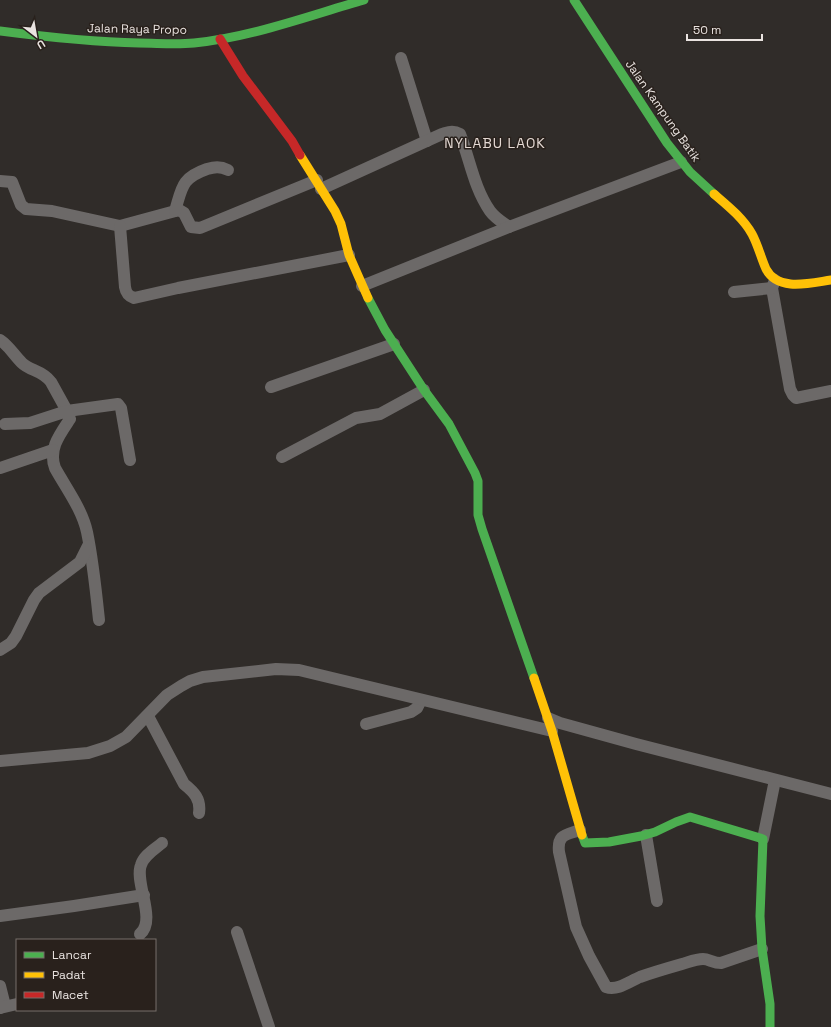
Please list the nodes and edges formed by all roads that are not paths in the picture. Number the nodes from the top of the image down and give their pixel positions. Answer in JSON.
{"nodes":[{"id":1,"x":364,"y":0,"type":"edge"},
{"id":2,"x":574,"y":0,"type":"edge"},
{"id":3,"x":0,"y":31,"type":"edge"},
{"id":4,"x":220,"y":39,"type":"junction"},
{"id":5,"x":401,"y":58,"type":"dead end"},
{"id":6,"x":427,"y":141,"type":"junction"},
{"id":7,"x":681,"y":162,"type":"junction"},
{"id":8,"x":228,"y":170,"type":"dead end"},
{"id":9,"x":0,"y":181,"type":"edge"},
{"id":10,"x":319,"y":185,"type":"junction"},
{"id":11,"x":175,"y":211,"type":"junction"},
{"id":12,"x":120,"y":226,"type":"junction"},
{"id":13,"x":509,"y":227,"type":"junction"},
{"id":14,"x":349,"y":254,"type":"junction"},
{"id":15,"x":831,"y":280,"type":"edge"},
{"id":16,"x":773,"y":284,"type":"junction"},
{"id":17,"x":362,"y":286,"type":"junction"},
{"id":18,"x":734,"y":292,"type":"dead end"},
{"id":19,"x":0,"y":340,"type":"edge"},
{"id":20,"x":394,"y":344,"type":"junction"},
{"id":21,"x":271,"y":387,"type":"dead end"},
{"id":22,"x":424,"y":390,"type":"junction"},
{"id":23,"x":831,"y":391,"type":"edge"},
{"id":24,"x":66,"y":411,"type":"junction"},
{"id":25,"x":5,"y":424,"type":"dead end"},
{"id":26,"x":53,"y":450,"type":"junction"},
{"id":27,"x":282,"y":457,"type":"dead end"},
{"id":28,"x":130,"y":460,"type":"dead end"},
{"id":29,"x":0,"y":468,"type":"edge"},
{"id":30,"x":88,"y":546,"type":"junction"},
{"id":31,"x":99,"y":620,"type":"dead end"},
{"id":32,"x":0,"y":650,"type":"edge"},
{"id":33,"x":421,"y":700,"type":"junction"},
{"id":34,"x":148,"y":716,"type":"junction"},
{"id":35,"x":548,"y":718,"type":"junction"},
{"id":36,"x":366,"y":724,"type":"dead end"},
{"id":37,"x":552,"y":731,"type":"junction"},
{"id":38,"x":0,"y":761,"type":"edge"},
{"id":39,"x":775,"y":780,"type":"junction"},
{"id":40,"x":831,"y":794,"type":"edge"},
{"id":41,"x":199,"y":812,"type":"dead end"},
{"id":42,"x":580,"y":830,"type":"junction"},
{"id":43,"x":646,"y":835,"type":"junction"},
{"id":44,"x":763,"y":839,"type":"junction"},
{"id":45,"x":162,"y":843,"type":"dead end"},
{"id":46,"x":144,"y":894,"type":"junction"},
{"id":47,"x":657,"y":901,"type":"dead end"},
{"id":48,"x":0,"y":916,"type":"edge"},
{"id":49,"x":238,"y":932,"type":"dead end"},
{"id":50,"x":140,"y":934,"type":"dead end"},
{"id":51,"x":762,"y":949,"type":"junction"},
{"id":52,"x":0,"y":986,"type":"edge"},
{"id":53,"x":16,"y":1004,"type":"edge"},
{"id":54,"x":0,"y":1008,"type":"edge"},
{"id":55,"x":269,"y":1027,"type":"edge"},
{"id":56,"x":770,"y":1027,"type":"edge"}],
"edges":[{"from":1,"to":4,"type":"street","name":"Jalan Raya Propo"},
{"from":2,"to":7,"type":"street","name":"Jalan Kampung Batik"},
{"from":3,"to":4,"type":"street","name":"Jalan Raya Propo"},
{"from":4,"to":10,"type":"street"},
{"from":5,"to":6,"type":"street"},
{"from":6,"to":10,"type":"street"},
{"from":6,"to":13,"type":"street"},
{"from":7,"to":13,"type":"street"},
{"from":7,"to":16,"type":"street","name":"Jalan Kampung Batik"},
{"from":8,"to":11,"type":"street"},
{"from":9,"to":12,"type":"street"},
{"from":10,"to":11,"type":"street"},
{"from":10,"to":14,"type":"street"},
{"from":11,"to":12,"type":"street"},
{"from":12,"to":14,"type":"street"},
{"from":13,"to":17,"type":"street"},
{"from":14,"to":17,"type":"street"},
{"from":15,"to":16,"type":"street"},
{"from":16,"to":18,"type":"street"},
{"from":16,"to":23,"type":"street"},
{"from":17,"to":20,"type":"street"},
{"from":19,"to":24,"type":"street"},
{"from":20,"to":21,"type":"street"},
{"from":20,"to":22,"type":"street"},
{"from":22,"to":27,"type":"street"},
{"from":22,"to":35,"type":"street"},
{"from":24,"to":25,"type":"street"},
{"from":24,"to":26,"type":"street"},
{"from":24,"to":28,"type":"street"},
{"from":26,"to":29,"type":"street"},
{"from":26,"to":30,"type":"street"},
{"from":30,"to":31,"type":"street"},
{"from":30,"to":32,"type":"street"},
{"from":33,"to":34,"type":"street"},
{"from":33,"to":36,"type":"street"},
{"from":33,"to":37,"type":"street"},
{"from":34,"to":38,"type":"street"},
{"from":34,"to":41,"type":"street"},
{"from":35,"to":37,"type":"street"},
{"from":35,"to":39,"type":"street"},
{"from":37,"to":42,"type":"street"},
{"from":39,"to":40,"type":"street"},
{"from":39,"to":44,"type":"street"},
{"from":42,"to":43,"type":"street"},
{"from":42,"to":51,"type":"street"},
{"from":43,"to":44,"type":"street"},
{"from":43,"to":47,"type":"street"},
{"from":44,"to":51,"type":"street"},
{"from":45,"to":46,"type":"street"},
{"from":46,"to":48,"type":"street"},
{"from":46,"to":50,"type":"street"},
{"from":49,"to":55,"type":"street"},
{"from":51,"to":56,"type":"street"},
{"from":52,"to":54,"type":"street"},
{"from":53,"to":54,"type":"street"}]}
